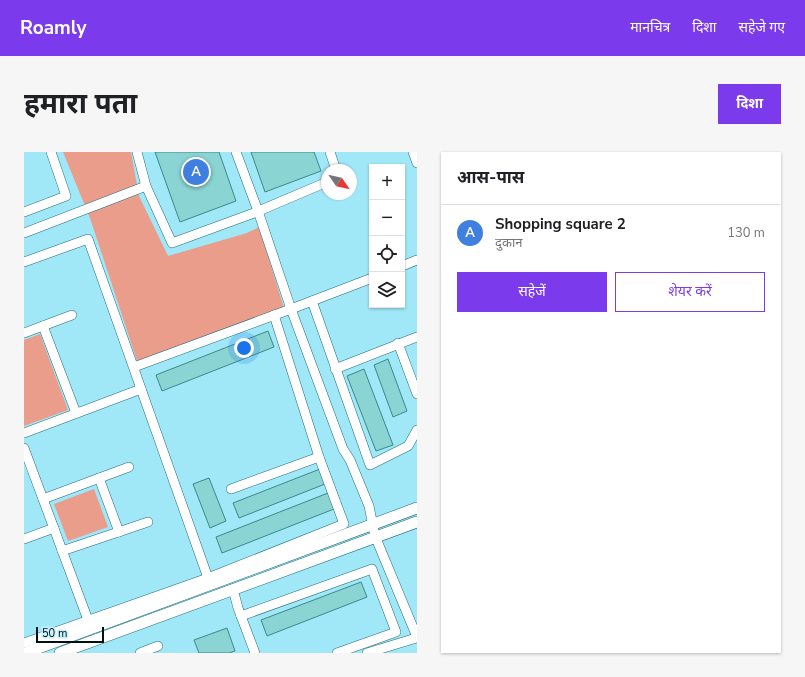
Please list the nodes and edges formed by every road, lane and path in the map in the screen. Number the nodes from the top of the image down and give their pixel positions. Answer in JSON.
{"nodes":[{"id":1,"x":51,"y":152,"type":"edge"},
{"id":2,"x":137,"y":152,"type":"edge"},
{"id":3,"x":236,"y":152,"type":"edge"},
{"id":4,"x":330,"y":152,"type":"edge"},
{"id":5,"x":413,"y":152,"type":"edge"},
{"id":6,"x":417,"y":163,"type":"edge"},
{"id":7,"x":334,"y":164,"type":"edge"},
{"id":8,"x":321,"y":185,"type":"edge"},
{"id":9,"x":146,"y":186,"type":"junction"},
{"id":10,"x":258,"y":211,"type":"junction"},
{"id":11,"x":24,"y":212,"type":"edge"},
{"id":12,"x":24,"y":233,"type":"edge"},
{"id":13,"x":417,"y":260,"type":"edge"},
{"id":14,"x":24,"y":262,"type":"edge"},
{"id":15,"x":405,"y":265,"type":"edge"},
{"id":16,"x":369,"y":279,"type":"edge"},
{"id":17,"x":312,"y":301,"type":"junction"},
{"id":18,"x":291,"y":309,"type":"junction"},
{"id":19,"x":72,"y":315,"type":"dead end"},
{"id":20,"x":274,"y":315,"type":"junction"},
{"id":21,"x":43,"y":326,"type":"junction"},
{"id":22,"x":24,"y":333,"type":"edge"},
{"id":23,"x":417,"y":337,"type":"edge"},
{"id":24,"x":398,"y":343,"type":"junction"},
{"id":25,"x":134,"y":367,"type":"junction"},
{"id":26,"x":335,"y":369,"type":"junction"},
{"id":27,"x":141,"y":389,"type":"junction"},
{"id":28,"x":417,"y":394,"type":"edge"},
{"id":29,"x":76,"y":413,"type":"junction"},
{"id":30,"x":417,"y":430,"type":"edge"},
{"id":31,"x":24,"y":433,"type":"edge"},
{"id":32,"x":24,"y":448,"type":"edge"},
{"id":33,"x":319,"y":457,"type":"junction"},
{"id":34,"x":129,"y":467,"type":"dead end"},
{"id":35,"x":99,"y":478,"type":"junction"},
{"id":36,"x":231,"y":489,"type":"dead end"},
{"id":37,"x":43,"y":499,"type":"junction"},
{"id":38,"x":417,"y":508,"type":"edge"},
{"id":39,"x":148,"y":522,"type":"dead end"},
{"id":40,"x":417,"y":522,"type":"edge"},
{"id":41,"x":372,"y":525,"type":"junction"},
{"id":42,"x":54,"y":528,"type":"junction"},
{"id":43,"x":119,"y":532,"type":"junction"},
{"id":44,"x":376,"y":536,"type":"junction"},
{"id":45,"x":24,"y":539,"type":"edge"},
{"id":46,"x":62,"y":551,"type":"junction"},
{"id":47,"x":208,"y":578,"type":"junction"},
{"id":48,"x":233,"y":589,"type":"junction"},
{"id":49,"x":241,"y":616,"type":"junction"},
{"id":50,"x":88,"y":620,"type":"junction"},
{"id":51,"x":416,"y":637,"type":"edge"},
{"id":52,"x":24,"y":643,"type":"edge"},
{"id":53,"x":158,"y":646,"type":"dead end"},
{"id":54,"x":26,"y":653,"type":"edge"},
{"id":55,"x":60,"y":653,"type":"edge"},
{"id":56,"x":140,"y":653,"type":"edge"},
{"id":57,"x":255,"y":653,"type":"edge"},
{"id":58,"x":336,"y":653,"type":"edge"},
{"id":59,"x":367,"y":653,"type":"edge"}],
"edges":[{"from":1,"to":11,"type":"street"},
{"from":2,"to":9,"type":"street"},
{"from":3,"to":10,"type":"street"},
{"from":4,"to":7,"type":"street"},
{"from":5,"to":6,"type":"street"},
{"from":8,"to":10,"type":"street"},
{"from":9,"to":10,"type":"street"},
{"from":9,"to":12,"type":"street"},
{"from":10,"to":18,"type":"street"},
{"from":13,"to":15,"type":"street"},
{"from":14,"to":25,"type":"street"},
{"from":16,"to":17,"type":"street"},
{"from":17,"to":18,"type":"street"},
{"from":17,"to":26,"type":"street"},
{"from":18,"to":20,"type":"street"},
{"from":18,"to":41,"type":"street"},
{"from":19,"to":21,"type":"street"},
{"from":20,"to":25,"type":"street"},
{"from":20,"to":33,"type":"street"},
{"from":21,"to":22,"type":"street"},
{"from":21,"to":29,"type":"street"},
{"from":23,"to":24,"type":"street"},
{"from":24,"to":26,"type":"street"},
{"from":24,"to":28,"type":"street"},
{"from":25,"to":27,"type":"street"},
{"from":26,"to":30,"type":"street"},
{"from":27,"to":29,"type":"street"},
{"from":27,"to":47,"type":"street"},
{"from":29,"to":31,"type":"street"},
{"from":32,"to":37,"type":"street"},
{"from":33,"to":36,"type":"street"},
{"from":33,"to":47,"type":"street"},
{"from":34,"to":35,"type":"street"},
{"from":35,"to":37,"type":"street"},
{"from":35,"to":43,"type":"street"},
{"from":37,"to":42,"type":"street"},
{"from":38,"to":41,"type":"street"},
{"from":39,"to":43,"type":"street"},
{"from":40,"to":44,"type":"street"},
{"from":41,"to":44,"type":"street"},
{"from":41,"to":54,"type":"street"},
{"from":42,"to":45,"type":"street"},
{"from":42,"to":46,"type":"street"},
{"from":43,"to":46,"type":"street"},
{"from":44,"to":48,"type":"street"},
{"from":44,"to":51,"type":"street"},
{"from":46,"to":50,"type":"street"},
{"from":47,"to":50,"type":"street"},
{"from":48,"to":49,"type":"street"},
{"from":48,"to":55,"type":"street"},
{"from":49,"to":57,"type":"street"},
{"from":49,"to":58,"type":"street"},
{"from":50,"to":52,"type":"street"},
{"from":51,"to":59,"type":"street"},
{"from":53,"to":56,"type":"street"}]}
